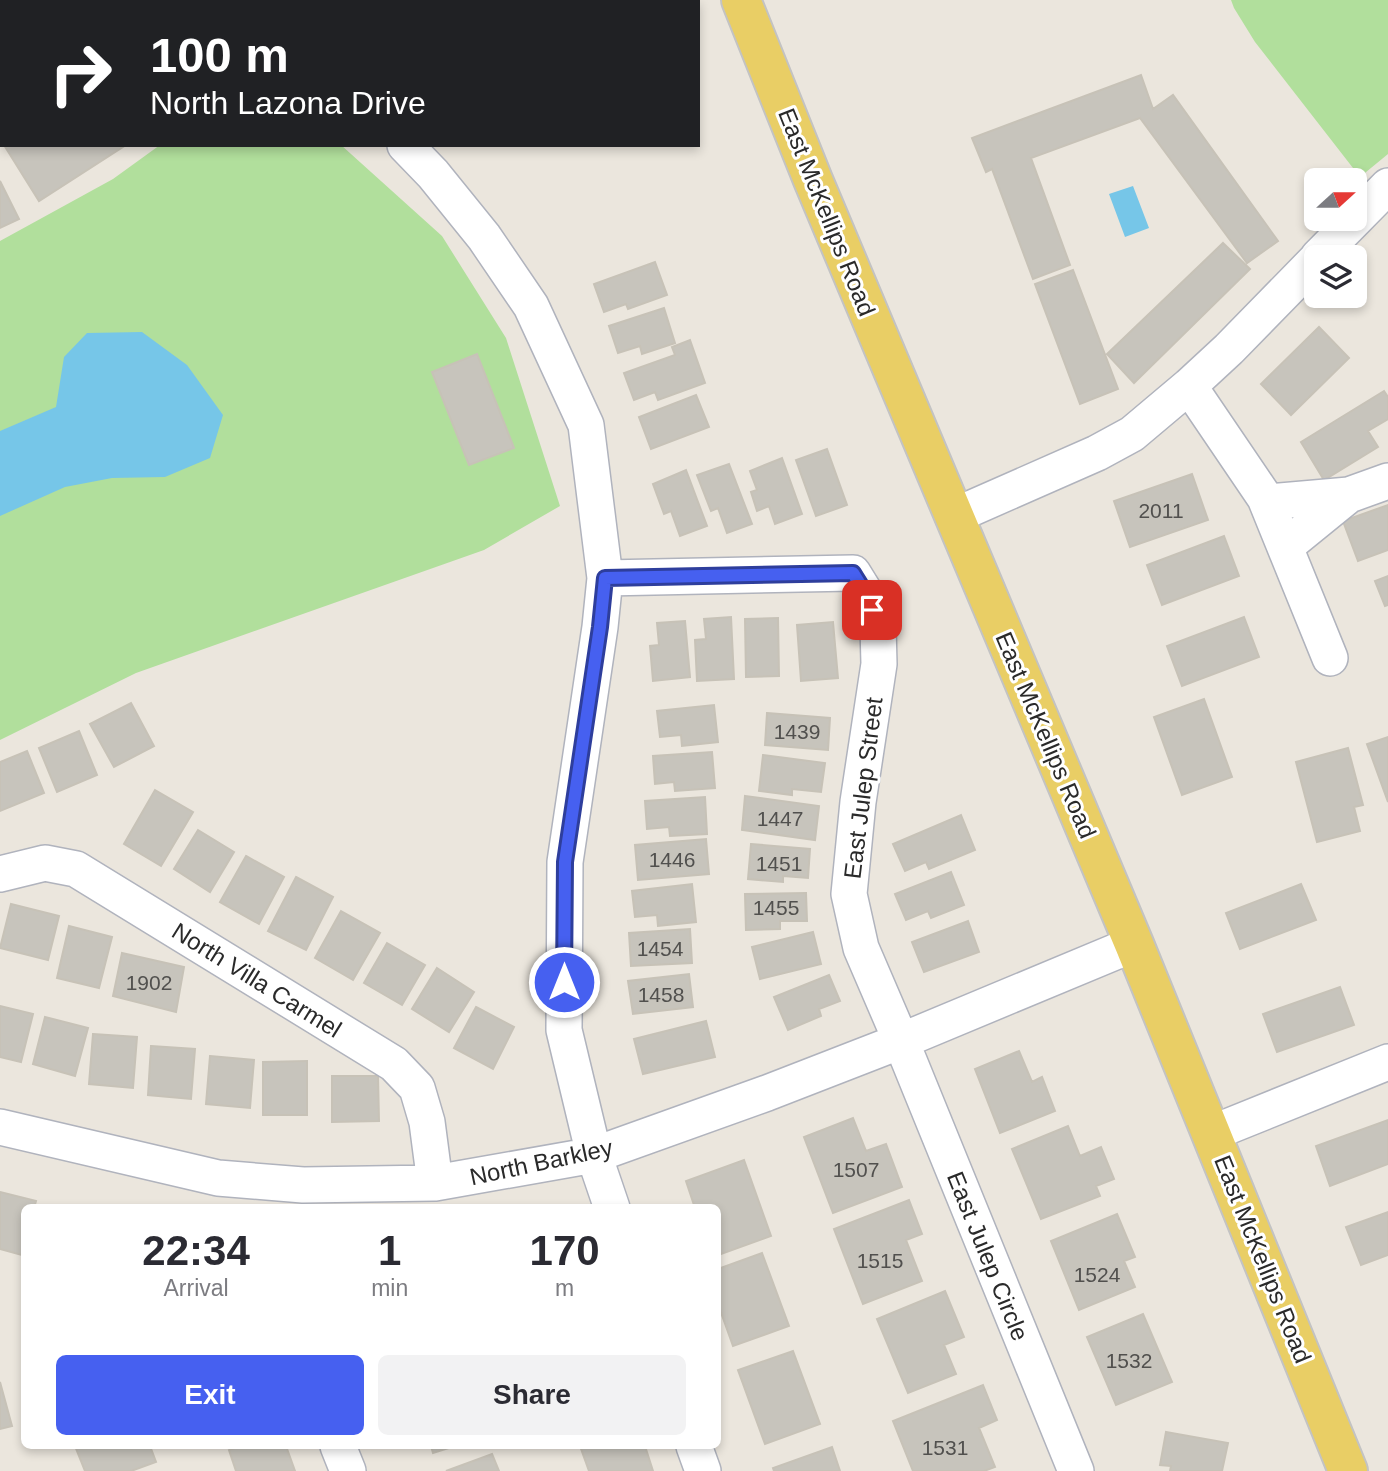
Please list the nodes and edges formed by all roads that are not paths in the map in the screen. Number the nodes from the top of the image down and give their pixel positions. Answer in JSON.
{"nodes":[{"id":1,"x":741,"y":0,"type":"edge"},
{"id":2,"x":407,"y":147,"type":"edge"},
{"id":3,"x":1388,"y":186,"type":"edge"},
{"id":4,"x":1330,"y":245,"type":"edge"},
{"id":5,"x":1304,"y":271,"type":"edge"},
{"id":6,"x":1189,"y":386,"type":"junction"},
{"id":7,"x":1388,"y":481,"type":"edge"},
{"id":8,"x":1349,"y":495,"type":"junction"},
{"id":9,"x":1267,"y":502,"type":"junction"},
{"id":10,"x":954,"y":516,"type":"junction"},
{"id":11,"x":1285,"y":547,"type":"junction"},
{"id":12,"x":605,"y":578,"type":"junction"},
{"id":13,"x":1330,"y":659,"type":"dead end"},
{"id":14,"x":0,"y":874,"type":"edge"},
{"id":15,"x":1134,"y":944,"type":"junction"},
{"id":16,"x":901,"y":1041,"type":"junction"},
{"id":17,"x":1388,"y":1062,"type":"edge"},
{"id":18,"x":0,"y":1127,"type":"edge"},
{"id":19,"x":1212,"y":1133,"type":"junction"},
{"id":20,"x":594,"y":1155,"type":"junction"},
{"id":21,"x":435,"y":1183,"type":"junction"},
{"id":22,"x":303,"y":1196,"type":"edge"},
{"id":23,"x":611,"y":1204,"type":"edge"},
{"id":24,"x":339,"y":1449,"type":"edge"},
{"id":25,"x":695,"y":1449,"type":"edge"},
{"id":26,"x":348,"y":1471,"type":"edge"},
{"id":27,"x":703,"y":1471,"type":"edge"},
{"id":28,"x":1076,"y":1471,"type":"edge"},
{"id":29,"x":1348,"y":1471,"type":"edge"}],
"edges":[{"from":1,"to":10,"type":"main road","name":"East McKellips Road"},
{"from":2,"to":12,"type":"street"},
{"from":3,"to":4,"type":"street"},
{"from":5,"to":6,"type":"street"},
{"from":6,"to":9,"type":"street"},
{"from":6,"to":10,"type":"street"},
{"from":7,"to":8,"type":"street"},
{"from":8,"to":9,"type":"street"},
{"from":8,"to":11,"type":"street"},
{"from":9,"to":11,"type":"street"},
{"from":10,"to":15,"type":"main road","name":"East McKellips Road"},
{"from":11,"to":13,"type":"street"},
{"from":12,"to":16,"type":"street","name":"East Julep Street"},
{"from":12,"to":20,"type":"street"},
{"from":14,"to":21,"type":"street","name":"North Villa Carmel"},
{"from":15,"to":16,"type":"street","name":"North Barkley"},
{"from":15,"to":19,"type":"main road","name":"East McKellips Road"},
{"from":16,"to":20,"type":"street","name":"North Barkley"},
{"from":16,"to":28,"type":"street","name":"East Julep Circle"},
{"from":17,"to":19,"type":"street"},
{"from":18,"to":22,"type":"street","name":"North Barkley"},
{"from":19,"to":29,"type":"main road","name":"East McKellips Road"},
{"from":20,"to":21,"type":"street","name":"North Barkley"},
{"from":20,"to":23,"type":"street"},
{"from":21,"to":22,"type":"street","name":"North Barkley"},
{"from":24,"to":26,"type":"street"},
{"from":25,"to":27,"type":"street"}]}
